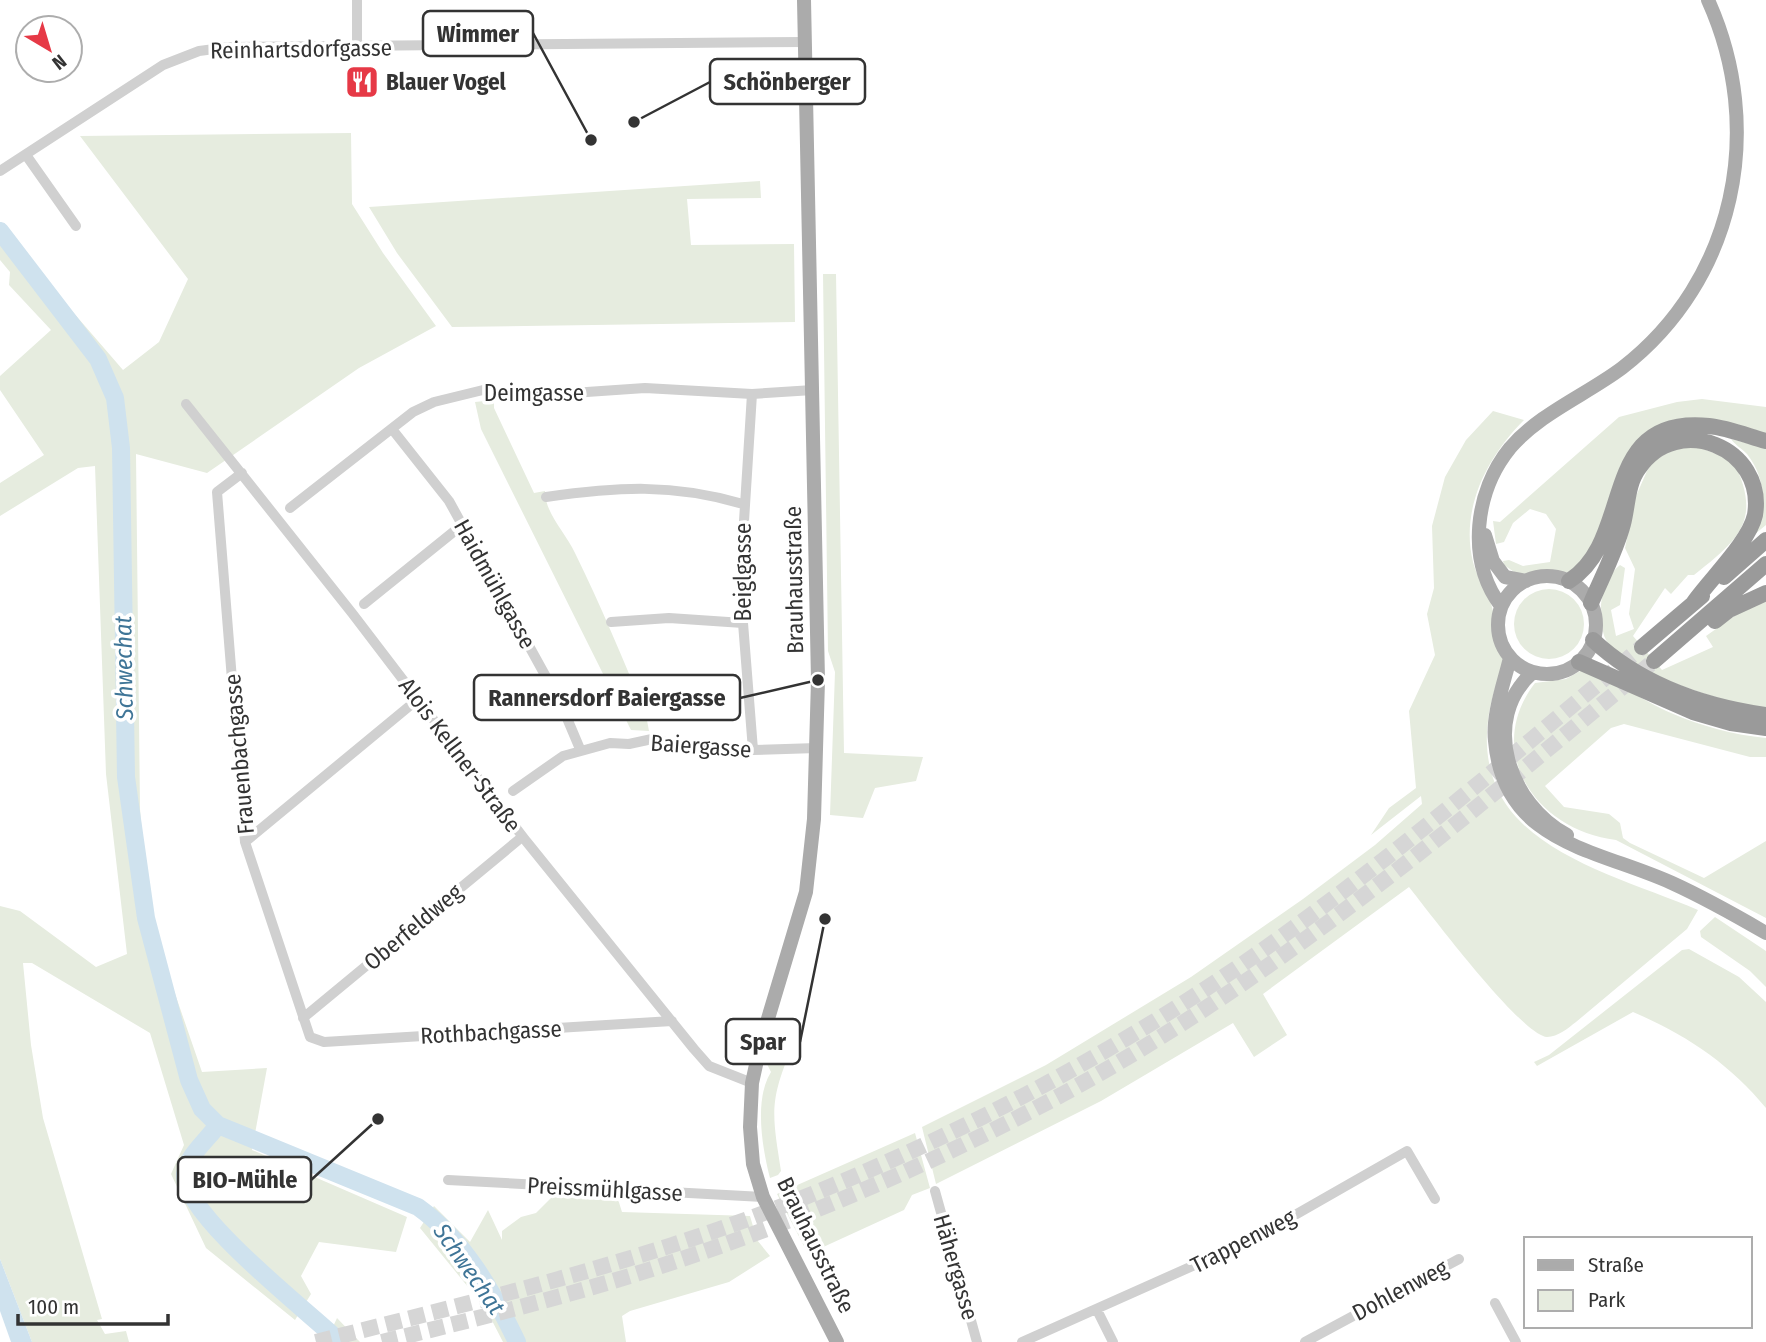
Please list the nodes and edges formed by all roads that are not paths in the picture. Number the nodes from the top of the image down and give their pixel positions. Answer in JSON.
{"nodes":[{"id":1,"x":357,"y":0,"type":"edge"},
{"id":2,"x":804,"y":0,"type":"edge"},
{"id":3,"x":1708,"y":0,"type":"edge"},
{"id":4,"x":804,"y":42,"type":"junction"},
{"id":5,"x":356,"y":47,"type":"junction"},
{"id":6,"x":26,"y":155,"type":"junction"},
{"id":7,"x":0,"y":171,"type":"edge"},
{"id":8,"x":76,"y":226,"type":"dead end"},
{"id":9,"x":813,"y":390,"type":"junction"},
{"id":10,"x":752,"y":394,"type":"junction"},
{"id":11,"x":186,"y":404,"type":"dead end"},
{"id":12,"x":392,"y":429,"type":"junction"},
{"id":13,"x":1766,"y":441,"type":"edge"},
{"id":14,"x":242,"y":472,"type":"junction"},
{"id":15,"x":545,"y":498,"type":"dead end"},
{"id":16,"x":743,"y":505,"type":"junction"},
{"id":17,"x":290,"y":508,"type":"dead end"},
{"id":18,"x":1480,"y":517,"type":"junction"},
{"id":19,"x":462,"y":525,"type":"junction"},
{"id":20,"x":1766,"y":540,"type":"edge"},
{"id":21,"x":1766,"y":564,"type":"edge"},
{"id":22,"x":1525,"y":581,"type":"junction"},
{"id":23,"x":1569,"y":581,"type":"junction"},
{"id":24,"x":1766,"y":593,"type":"edge"},
{"id":25,"x":1694,"y":602,"type":"junction"},
{"id":26,"x":1591,"y":603,"type":"junction"},
{"id":27,"x":364,"y":604,"type":"dead end"},
{"id":28,"x":1501,"y":606,"type":"junction"},
{"id":29,"x":611,"y":622,"type":"dead end"},
{"id":30,"x":743,"y":623,"type":"junction"},
{"id":31,"x":1685,"y":635,"type":"junction"},
{"id":32,"x":1593,"y":640,"type":"junction"},
{"id":33,"x":1642,"y":647,"type":"tunnel mouth"},
{"id":34,"x":1510,"y":658,"type":"junction"},
{"id":35,"x":1654,"y":661,"type":"tunnel mouth"},
{"id":36,"x":1579,"y":662,"type":"junction"},
{"id":37,"x":1533,"y":672,"type":"junction"},
{"id":38,"x":418,"y":699,"type":"junction"},
{"id":39,"x":1766,"y":715,"type":"edge"},
{"id":40,"x":1766,"y":728,"type":"edge"},
{"id":41,"x":817,"y":748,"type":"junction"},
{"id":42,"x":580,"y":749,"type":"junction"},
{"id":43,"x":753,"y":750,"type":"junction"},
{"id":44,"x":513,"y":791,"type":"dead end"},
{"id":45,"x":522,"y":836,"type":"junction"},
{"id":46,"x":245,"y":842,"type":"junction"},
{"id":47,"x":1597,"y":854,"type":"junction"},
{"id":48,"x":1766,"y":933,"type":"edge"},
{"id":49,"x":303,"y":1018,"type":"junction"},
{"id":50,"x":672,"y":1021,"type":"junction"},
{"id":51,"x":310,"y":1037,"type":"joint"},
{"id":52,"x":752,"y":1083,"type":"junction"},
{"id":53,"x":448,"y":1180,"type":"dead end"},
{"id":54,"x":934,"y":1191,"type":"dead end"},
{"id":55,"x":763,"y":1196,"type":"junction"},
{"id":56,"x":1435,"y":1199,"type":"dead end"},
{"id":57,"x":1459,"y":1259,"type":"dead end"},
{"id":58,"x":1495,"y":1303,"type":"dead end"},
{"id":59,"x":1097,"y":1310,"type":"junction"},
{"id":60,"x":837,"y":1342,"type":"edge"},
{"id":61,"x":977,"y":1342,"type":"edge"},
{"id":62,"x":1022,"y":1342,"type":"edge"},
{"id":63,"x":1113,"y":1342,"type":"edge"},
{"id":64,"x":1305,"y":1342,"type":"edge"},
{"id":65,"x":1516,"y":1342,"type":"edge"}],
"edges":[{"from":1,"to":5,"type":"street"},
{"from":2,"to":4,"type":"main road","name":"Brauhausstraße"},
{"from":3,"to":18,"type":"main road"},
{"from":4,"to":5,"type":"street","name":"Reinhartsdorfgasse"},
{"from":4,"to":9,"type":"main road","name":"Brauhausstraße"},
{"from":5,"to":6,"type":"street","name":"Reinhartsdorfgasse"},
{"from":6,"to":7,"type":"street","name":"Reinhartsdorfgasse"},
{"from":6,"to":8,"type":"street"},
{"from":9,"to":10,"type":"street","name":"Deimgasse"},
{"from":9,"to":41,"type":"main road","name":"Brauhausstraße"},
{"from":10,"to":12,"type":"street","name":"Deimgasse"},
{"from":10,"to":16,"type":"street","name":"Beiglgasse"},
{"from":11,"to":14,"type":"street","name":"Alois Kellner-Straße"},
{"from":12,"to":17,"type":"street","name":"Deimgasse"},
{"from":12,"to":19,"type":"street","name":"Haidmühlgasse"},
{"from":13,"to":23,"type":"highway"},
{"from":14,"to":38,"type":"street","name":"Alois Kellner-Straße"},
{"from":14,"to":46,"type":"street","name":"Frauenbachgasse"},
{"from":15,"to":16,"type":"street"},
{"from":16,"to":30,"type":"street","name":"Beiglgasse"},
{"from":18,"to":22,"type":"main road"},
{"from":18,"to":28,"type":"main road"},
{"from":19,"to":27,"type":"street"},
{"from":19,"to":42,"type":"street","name":"Haidmühlgasse"},
{"from":20,"to":25,"type":"highway"},
{"from":21,"to":31,"type":"highway"},
{"from":22,"to":23,"type":"main road"},
{"from":22,"to":28,"type":"main road"},
{"from":23,"to":26,"type":"main road"},
{"from":24,"to":31,"type":"highway"},
{"from":25,"to":26,"type":"highway"},
{"from":25,"to":33,"type":"highway"},
{"from":26,"to":32,"type":"main road"},
{"from":28,"to":34,"type":"main road"},
{"from":29,"to":30,"type":"street"},
{"from":30,"to":43,"type":"street","name":"Beiglgasse"},
{"from":31,"to":35,"type":"highway"},
{"from":32,"to":36,"type":"main road"},
{"from":32,"to":39,"type":"highway"},
{"from":34,"to":37,"type":"main road"},
{"from":34,"to":47,"type":"main road"},
{"from":36,"to":37,"type":"main road"},
{"from":36,"to":40,"type":"highway"},
{"from":37,"to":47,"type":"main road"},
{"from":38,"to":45,"type":"street","name":"Alois Kellner-Straße"},
{"from":38,"to":46,"type":"street"},
{"from":41,"to":43,"type":"street","name":"Baiergasse"},
{"from":41,"to":52,"type":"main road","name":"Brauhausstraße"},
{"from":42,"to":43,"type":"street","name":"Baiergasse"},
{"from":42,"to":44,"type":"street","name":"Baiergasse"},
{"from":45,"to":49,"type":"street","name":"Oberfeldweg"},
{"from":45,"to":50,"type":"street","name":"Alois Kellner-Straße"},
{"from":46,"to":49,"type":"street","name":"Frauenbachgasse"},
{"from":47,"to":48,"type":"main road"},
{"from":49,"to":51,"type":"street","name":"Frauenbachgasse"},
{"from":50,"to":51,"type":"street","name":"Rothbachgasse"},
{"from":50,"to":52,"type":"street","name":"Alois Kellner-Straße"},
{"from":52,"to":55,"type":"main road","name":"Brauhausstraße"},
{"from":53,"to":55,"type":"street","name":"Preissmühlgasse"},
{"from":54,"to":61,"type":"street","name":"Hähergasse"},
{"from":55,"to":60,"type":"main road","name":"Brauhausstraße"},
{"from":56,"to":59,"type":"street","name":"Trappenweg"},
{"from":57,"to":64,"type":"street","name":"Dohlenweg"},
{"from":58,"to":65,"type":"street"},
{"from":59,"to":62,"type":"street","name":"Trappenweg"},
{"from":59,"to":63,"type":"street"}]}
